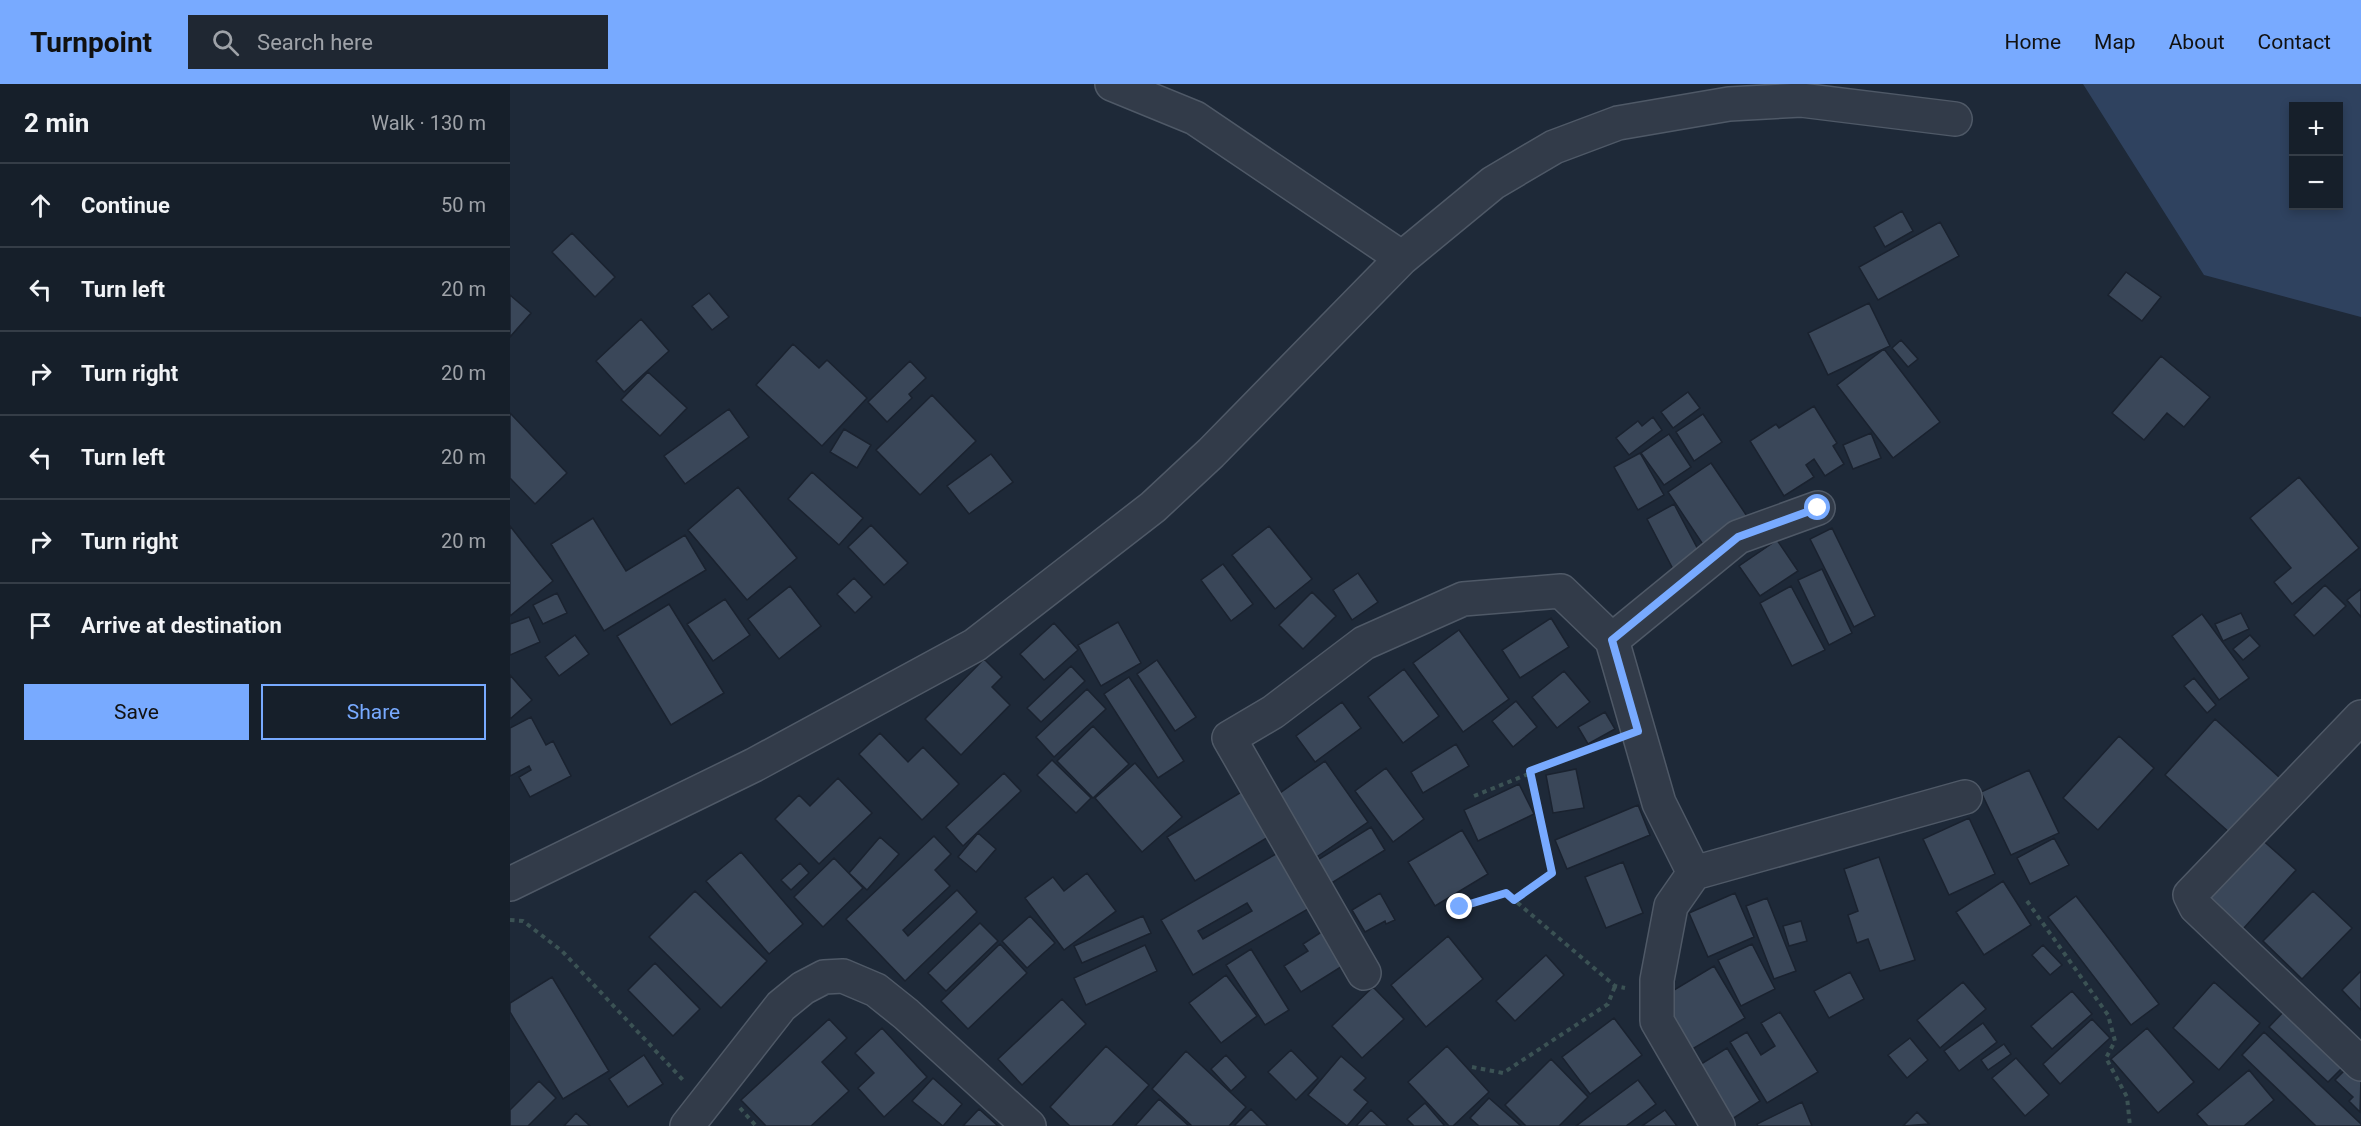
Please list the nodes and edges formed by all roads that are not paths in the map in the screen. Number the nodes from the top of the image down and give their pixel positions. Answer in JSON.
{"nodes":[{"id":1,"x":1112,"y":84,"type":"edge"},
{"id":2,"x":1955,"y":119,"type":"dead end"},
{"id":3,"x":1402,"y":258,"type":"junction"},
{"id":4,"x":1818,"y":508,"type":"dead end"},
{"id":5,"x":1612,"y":640,"type":"junction"},
{"id":6,"x":2361,"y":717,"type":"edge"},
{"id":7,"x":1965,"y":797,"type":"dead end"},
{"id":8,"x":1694,"y":873,"type":"junction"},
{"id":9,"x":513,"y":874,"type":"edge"},
{"id":10,"x":1364,"y":973,"type":"dead end"},
{"id":11,"x":2361,"y":1064,"type":"edge"},
{"id":12,"x":697,"y":1114,"type":"edge"},
{"id":13,"x":1029,"y":1126,"type":"edge"},
{"id":14,"x":1718,"y":1126,"type":"edge"}],
"edges":[{"from":1,"to":3,"type":"street"},
{"from":2,"to":3,"type":"street"},
{"from":3,"to":9,"type":"street"},
{"from":4,"to":5,"type":"street"},
{"from":5,"to":8,"type":"street"},
{"from":5,"to":10,"type":"street"},
{"from":6,"to":11,"type":"street"},
{"from":7,"to":8,"type":"street"},
{"from":8,"to":14,"type":"street"},
{"from":12,"to":13,"type":"street"}]}
